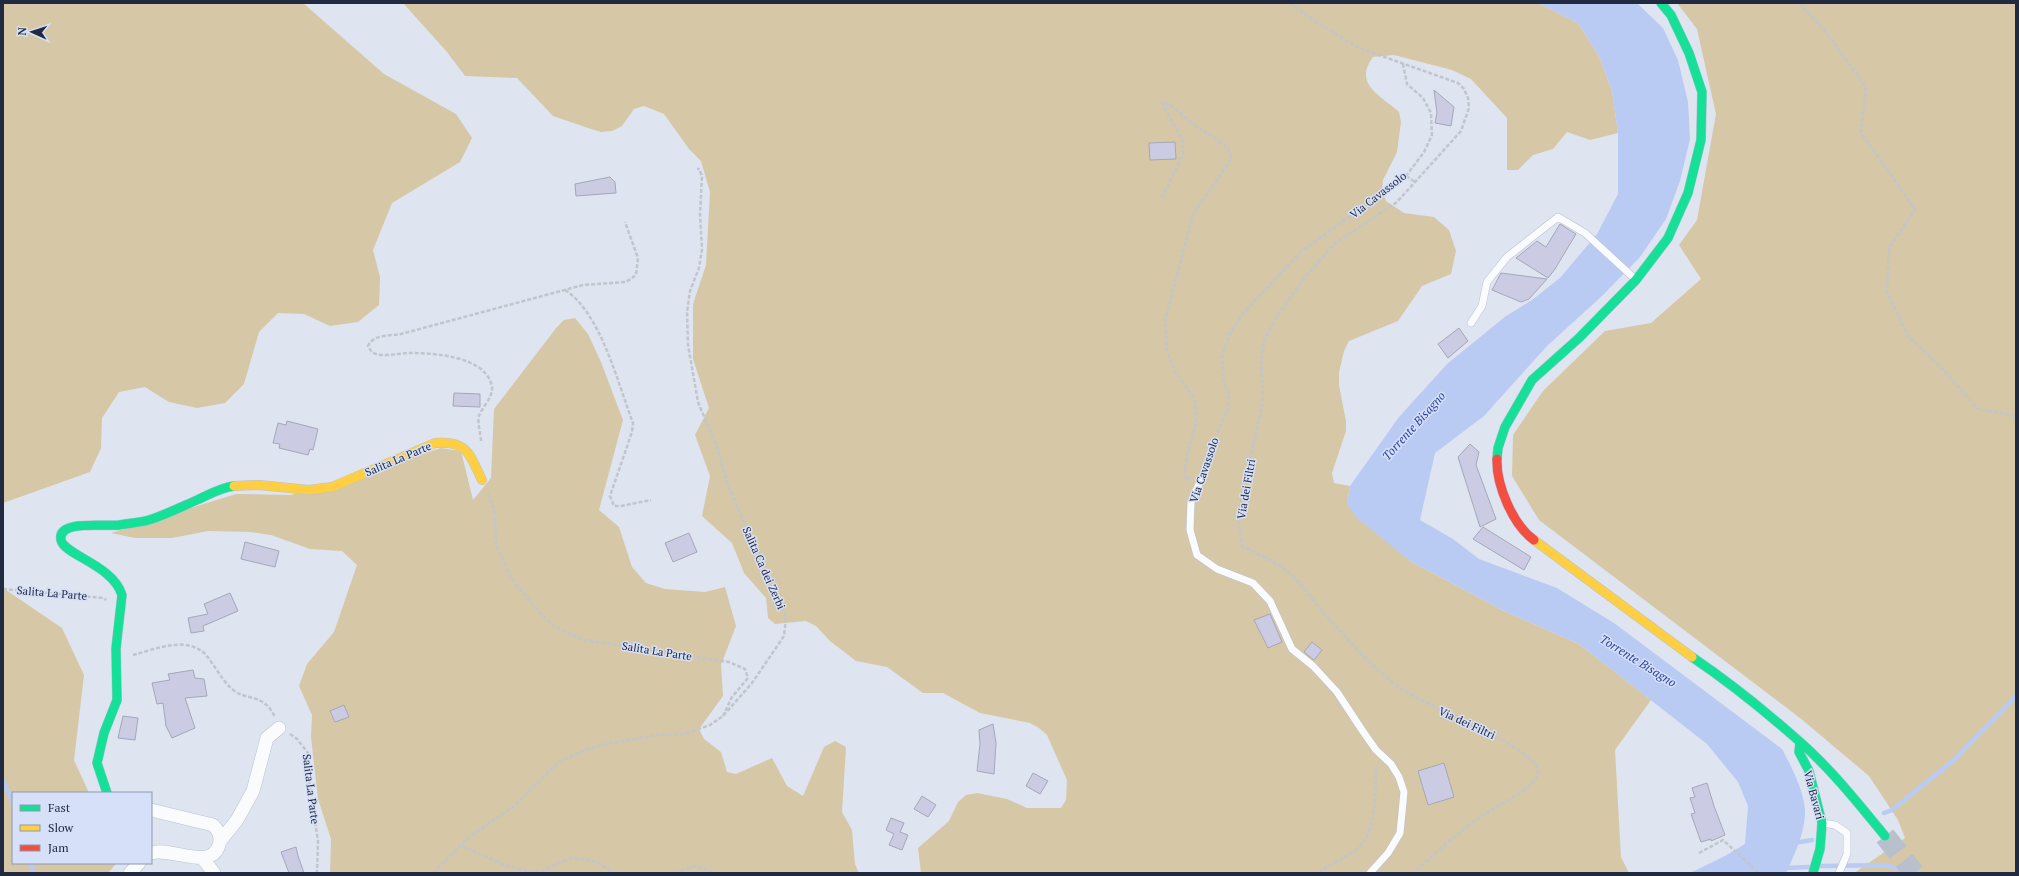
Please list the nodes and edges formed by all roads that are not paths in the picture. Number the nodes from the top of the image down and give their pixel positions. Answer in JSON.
{"nodes":[{"id":1,"x":1651,"y":3,"type":"edge"},
{"id":2,"x":1661,"y":3,"type":"edge"},
{"id":3,"x":1671,"y":15,"type":"junction"},
{"id":4,"x":1636,"y":280,"type":"junction"},
{"id":5,"x":1472,"y":323,"type":"dead end"},
{"id":6,"x":1214,"y":442,"type":"road end"},
{"id":7,"x":482,"y":480,"type":"road end"},
{"id":8,"x":279,"y":728,"type":"road end"},
{"id":9,"x":1800,"y":742,"type":"junction"},
{"id":10,"x":107,"y":792,"type":"edge"},
{"id":11,"x":152,"y":810,"type":"edge"},
{"id":12,"x":1822,"y":823,"type":"junction"},
{"id":13,"x":1885,"y":836,"type":"tunnel mouth"},
{"id":14,"x":221,"y":840,"type":"junction"},
{"id":15,"x":152,"y":852,"type":"edge"},
{"id":16,"x":203,"y":859,"type":"junction"},
{"id":17,"x":137,"y":864,"type":"edge"},
{"id":18,"x":130,"y":873,"type":"edge"},
{"id":19,"x":214,"y":873,"type":"edge"},
{"id":20,"x":1370,"y":873,"type":"edge"},
{"id":21,"x":1813,"y":873,"type":"edge"},
{"id":22,"x":1839,"y":873,"type":"edge"}],
"edges":[{"from":1,"to":3,"type":"street"},
{"from":2,"to":3,"type":"main road"},
{"from":3,"to":4,"type":"main road"},
{"from":4,"to":5,"type":"lane"},
{"from":4,"to":9,"type":"main road"},
{"from":6,"to":20,"type":"lane","name":"Via Cavassolo"},
{"from":7,"to":10,"type":"main road","name":"Salita La Parte"},
{"from":8,"to":14,"type":"street"},
{"from":9,"to":12,"type":"main road","name":"Via Bavari"},
{"from":9,"to":13,"type":"main road"},
{"from":11,"to":14,"type":"street"},
{"from":12,"to":21,"type":"main road","name":"Via Bavari"},
{"from":12,"to":22,"type":"lane"},
{"from":14,"to":16,"type":"street"},
{"from":15,"to":16,"type":"street"},
{"from":16,"to":19,"type":"street"},
{"from":17,"to":18,"type":"street"}]}
